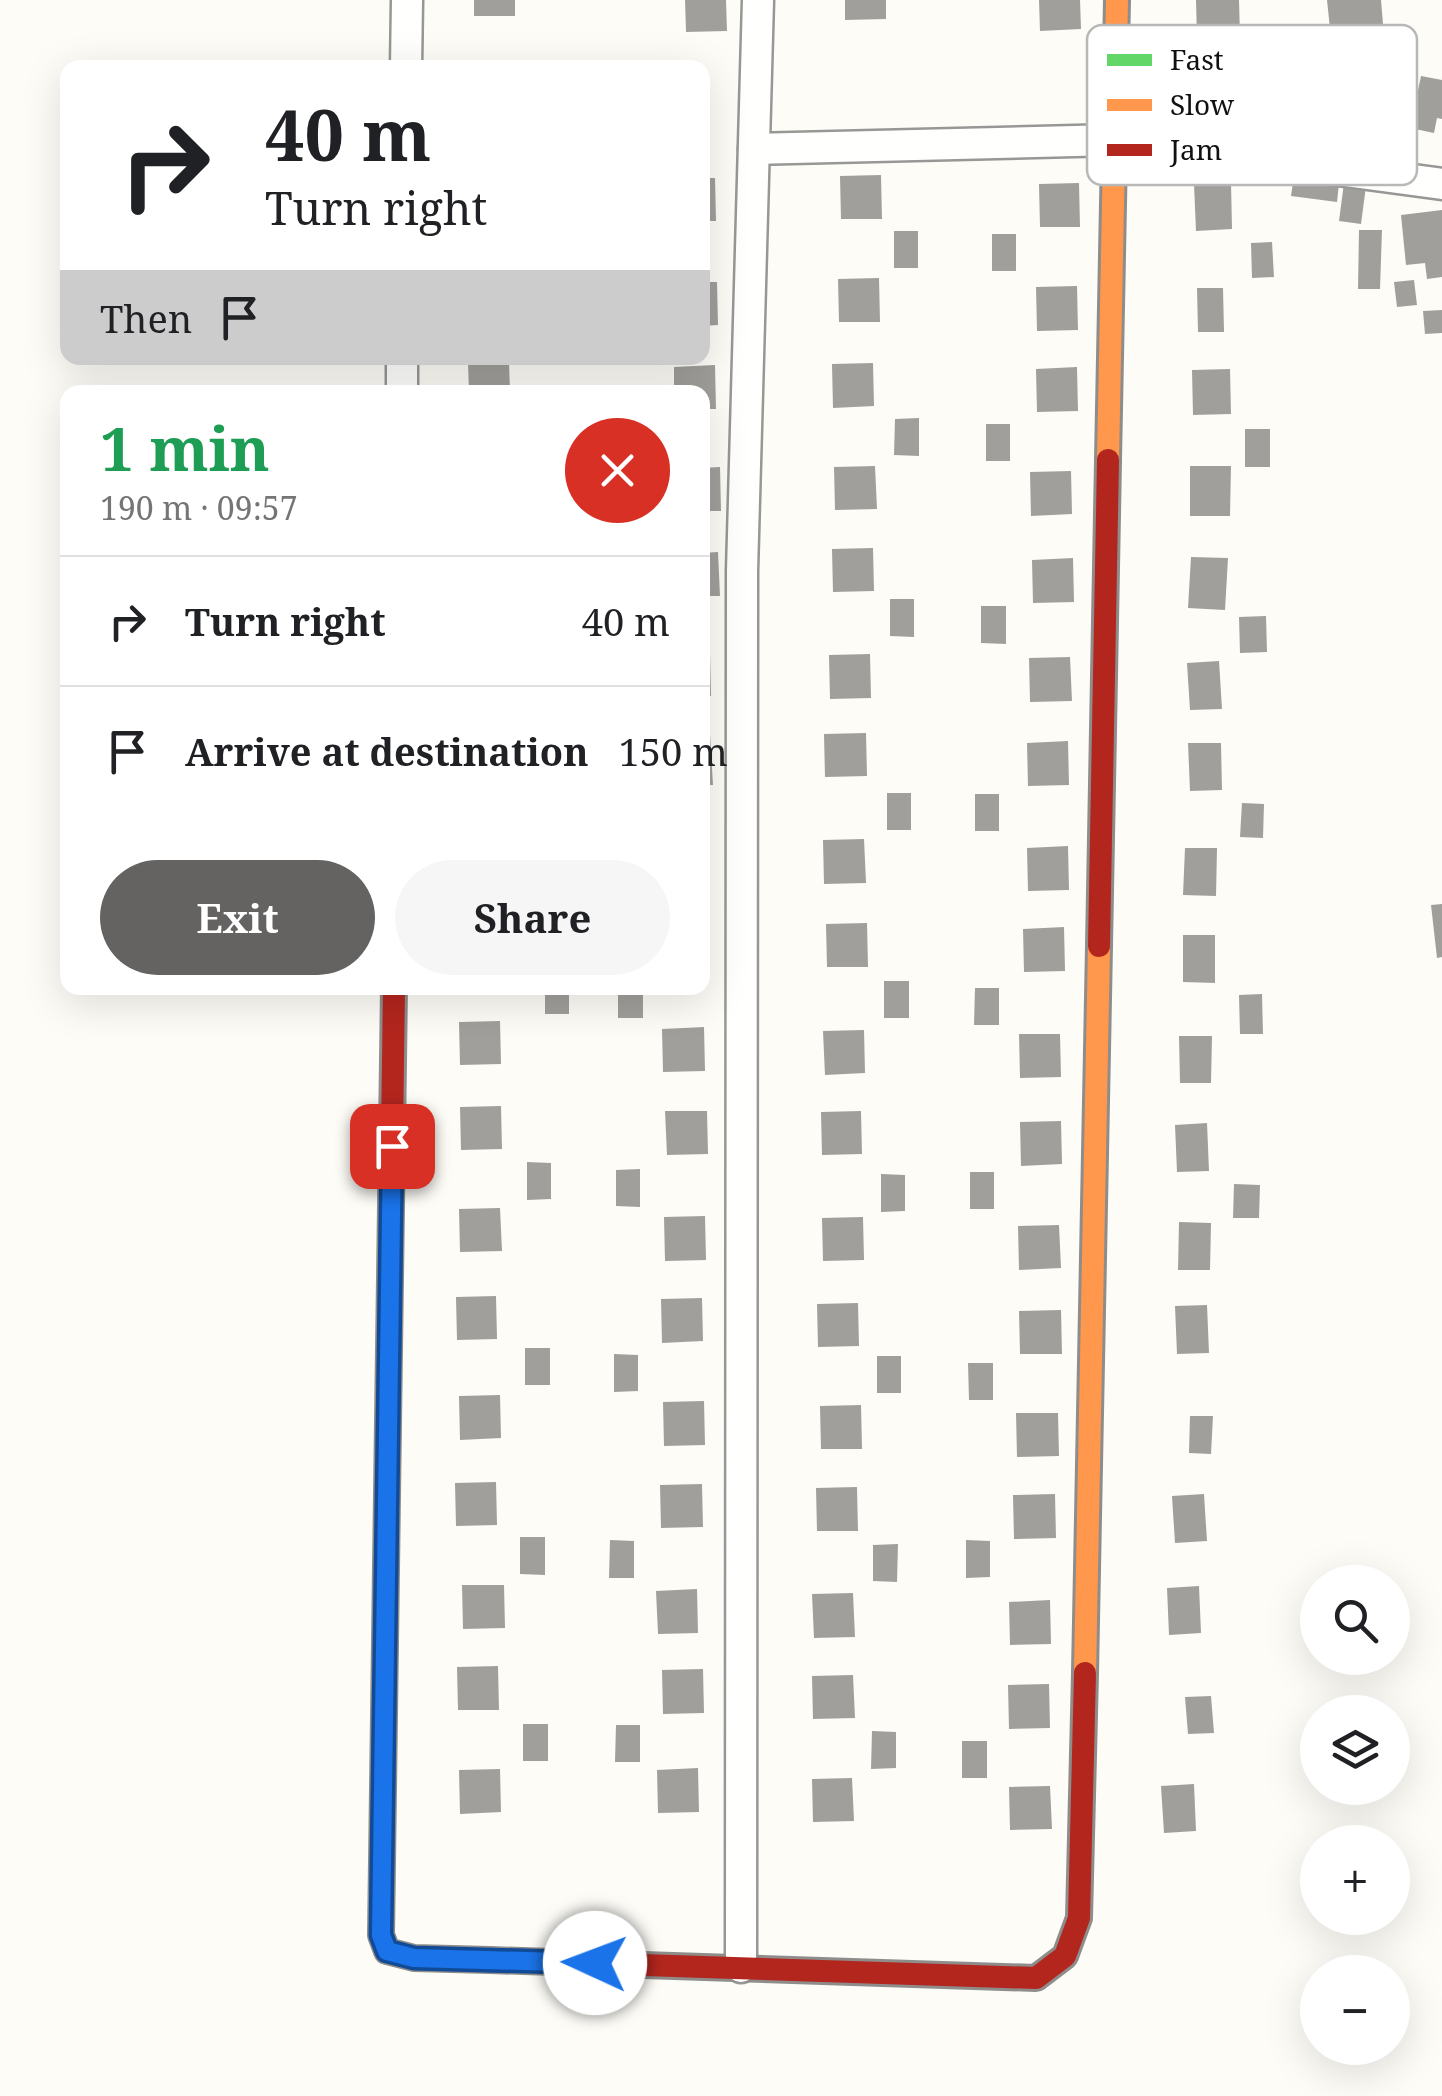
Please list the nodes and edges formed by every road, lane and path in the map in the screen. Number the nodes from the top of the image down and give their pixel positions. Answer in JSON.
{"nodes":[{"id":1,"x":407,"y":0,"type":"edge"},
{"id":2,"x":758,"y":0,"type":"edge"},
{"id":3,"x":1116,"y":0,"type":"edge"},
{"id":4,"x":1116,"y":25,"type":"edge"},
{"id":5,"x":406,"y":60,"type":"edge"},
{"id":6,"x":1087,"y":141,"type":"edge"},
{"id":7,"x":754,"y":149,"type":"junction"},
{"id":8,"x":1417,"y":181,"type":"edge"},
{"id":9,"x":1442,"y":184,"type":"edge"},
{"id":10,"x":1113,"y":185,"type":"edge"},
{"id":11,"x":394,"y":995,"type":"edge"},
{"id":12,"x":741,"y":1967,"type":"junction"}],
"edges":[{"from":1,"to":5,"type":"street"},
{"from":2,"to":7,"type":"street"},
{"from":3,"to":4,"type":"street"},
{"from":6,"to":7,"type":"street"},
{"from":7,"to":12,"type":"street"},
{"from":8,"to":9,"type":"street"},
{"from":10,"to":12,"type":"street"},
{"from":11,"to":12,"type":"street"}]}
